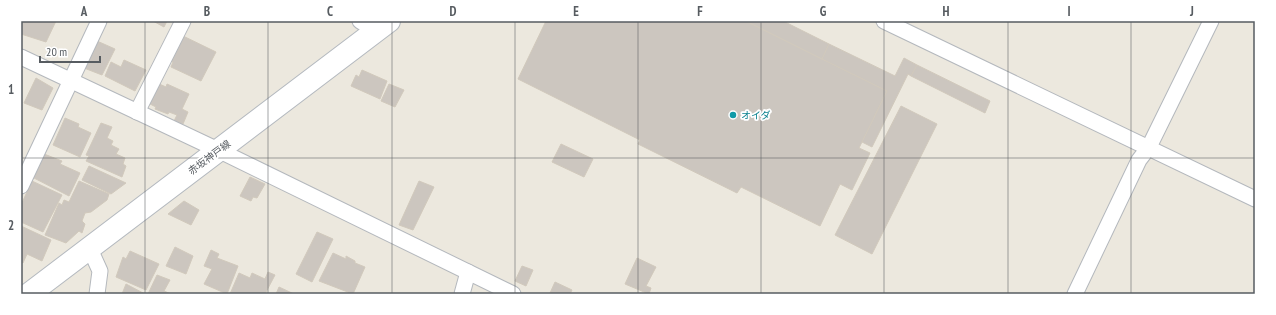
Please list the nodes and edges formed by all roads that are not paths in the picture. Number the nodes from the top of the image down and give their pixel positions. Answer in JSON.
{"nodes":[{"id":1,"x":99,"y":21,"type":"edge"},
{"id":2,"x":182,"y":21,"type":"edge"},
{"id":3,"x":884,"y":21,"type":"edge"},
{"id":4,"x":1211,"y":21,"type":"edge"},
{"id":5,"x":375,"y":24,"type":"edge"},
{"id":6,"x":21,"y":57,"type":"edge"},
{"id":7,"x":70,"y":80,"type":"junction"},
{"id":8,"x":137,"y":112,"type":"junction"},
{"id":9,"x":1149,"y":147,"type":"junction"},
{"id":10,"x":218,"y":150,"type":"junction"},
{"id":11,"x":21,"y":186,"type":"edge"},
{"id":12,"x":1255,"y":199,"type":"edge"},
{"id":13,"x":90,"y":249,"type":"junction"},
{"id":14,"x":468,"y":272,"type":"junction"},
{"id":15,"x":29,"y":294,"type":"edge"},
{"id":16,"x":97,"y":294,"type":"edge"},
{"id":17,"x":462,"y":294,"type":"edge"},
{"id":18,"x":513,"y":294,"type":"edge"},
{"id":19,"x":1075,"y":294,"type":"edge"}],
"edges":[{"from":1,"to":7,"type":"street"},
{"from":2,"to":8,"type":"street"},
{"from":3,"to":9,"type":"street"},
{"from":4,"to":9,"type":"street"},
{"from":5,"to":10,"type":"main road","name":"赤坂神戸線"},
{"from":6,"to":7,"type":"street"},
{"from":7,"to":8,"type":"street"},
{"from":7,"to":11,"type":"street"},
{"from":8,"to":10,"type":"street"},
{"from":9,"to":12,"type":"street"},
{"from":9,"to":19,"type":"street"},
{"from":10,"to":13,"type":"main road","name":"赤坂神戸線"},
{"from":10,"to":14,"type":"street"},
{"from":13,"to":15,"type":"main road","name":"赤坂神戸線"},
{"from":13,"to":16,"type":"street"},
{"from":14,"to":17,"type":"street"},
{"from":14,"to":18,"type":"street"}]}
